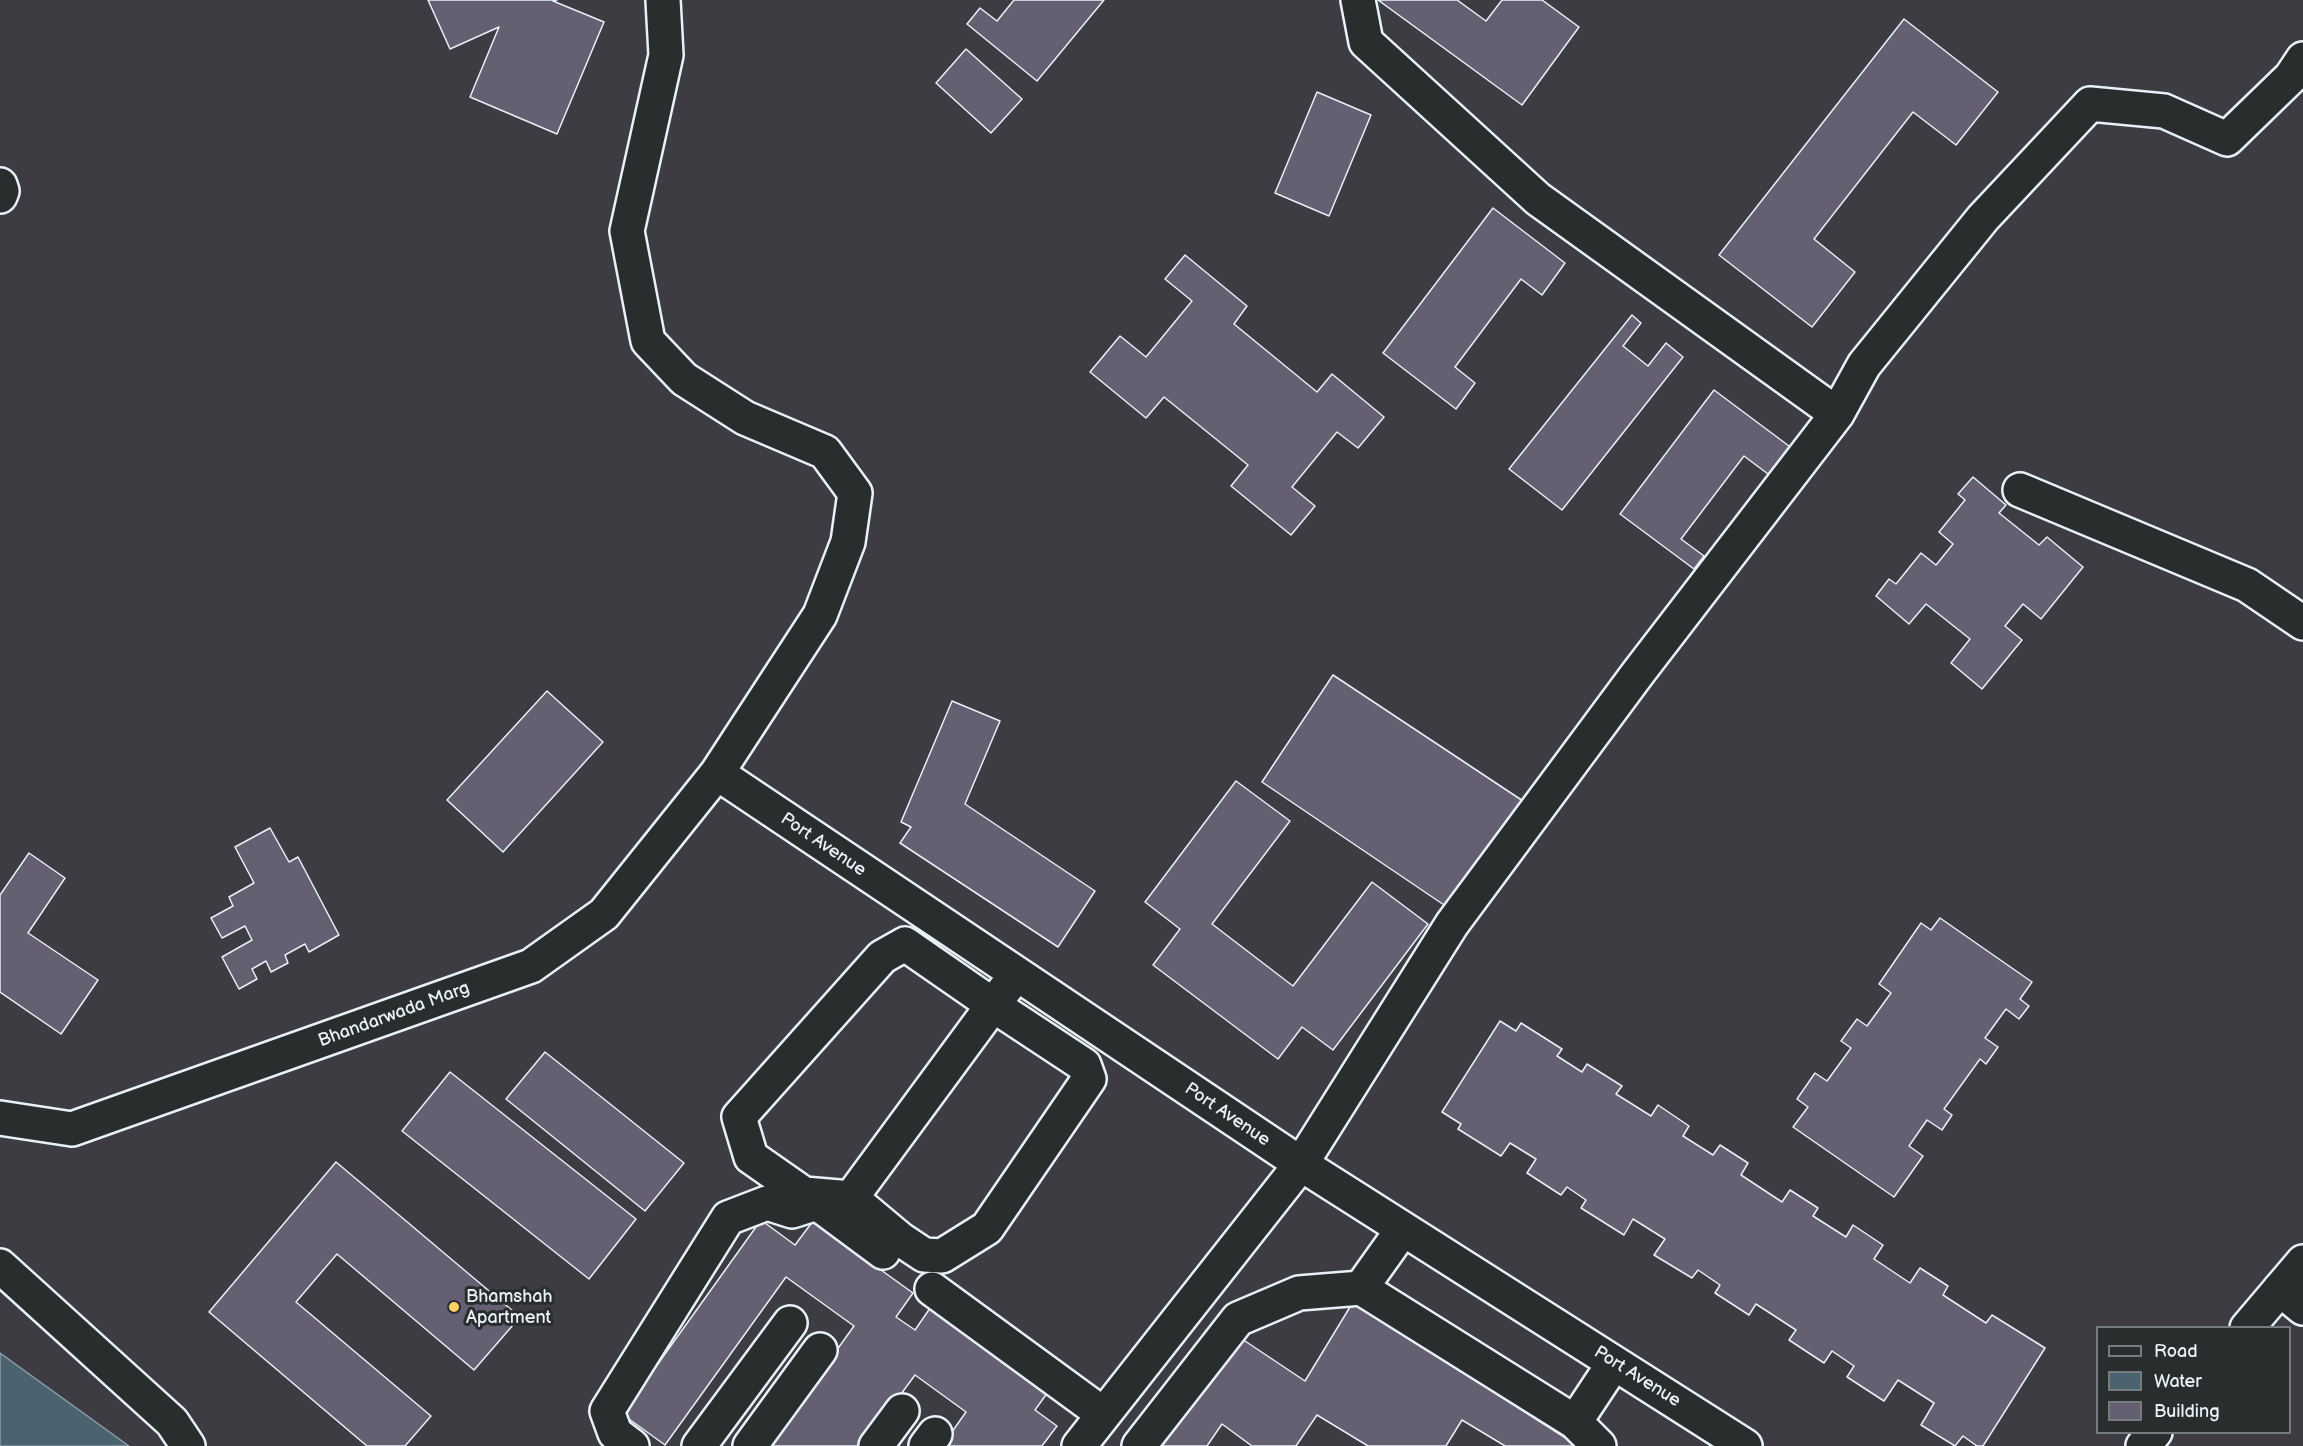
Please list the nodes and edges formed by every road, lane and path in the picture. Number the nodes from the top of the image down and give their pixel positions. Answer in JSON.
{"nodes":[{"id":1,"x":663,"y":0,"type":"edge"},
{"id":2,"x":1358,"y":0,"type":"edge"},
{"id":3,"x":2303,"y":59,"type":"edge"},
{"id":4,"x":0,"y":185,"type":"edge"},
{"id":5,"x":0,"y":196,"type":"edge"},
{"id":6,"x":1837,"y":414,"type":"junction"},
{"id":7,"x":2020,"y":490,"type":"dead end"},
{"id":8,"x":2303,"y":623,"type":"edge"},
{"id":9,"x":717,"y":773,"type":"junction"},
{"id":10,"x":1016,"y":975,"type":"junction"},
{"id":11,"x":993,"y":1005,"type":"junction"},
{"id":12,"x":0,"y":1118,"type":"edge"},
{"id":13,"x":1301,"y":1164,"type":"junction"},
{"id":14,"x":851,"y":1198,"type":"junction"},
{"id":15,"x":1403,"y":1229,"type":"junction"},
{"id":16,"x":883,"y":1252,"type":"dead end"},
{"id":17,"x":2303,"y":1262,"type":"edge"},
{"id":18,"x":0,"y":1266,"type":"edge"},
{"id":19,"x":1361,"y":1287,"type":"junction"},
{"id":20,"x":932,"y":1289,"type":"dead end"},
{"id":21,"x":2292,"y":1298,"type":"edge"},
{"id":22,"x":790,"y":1323,"type":"dead end"},
{"id":23,"x":2250,"y":1326,"type":"edge"},
{"id":24,"x":820,"y":1350,"type":"dead end"},
{"id":25,"x":1614,"y":1363,"type":"junction"},
{"id":26,"x":902,"y":1411,"type":"dead end"},
{"id":27,"x":1103,"y":1414,"type":"junction"},
{"id":28,"x":1575,"y":1422,"type":"junction"},
{"id":29,"x":2153,"y":1434,"type":"edge"},
{"id":30,"x":188,"y":1446,"type":"edge"},
{"id":31,"x":632,"y":1446,"type":"edge"},
{"id":32,"x":699,"y":1446,"type":"edge"},
{"id":33,"x":750,"y":1446,"type":"edge"},
{"id":34,"x":876,"y":1446,"type":"edge"},
{"id":35,"x":1079,"y":1446,"type":"edge"},
{"id":36,"x":1139,"y":1446,"type":"edge"},
{"id":37,"x":1599,"y":1446,"type":"edge"},
{"id":38,"x":1745,"y":1446,"type":"edge"},
{"id":39,"x":2143,"y":1446,"type":"edge"}],
"edges":[{"from":1,"to":9,"type":"street","name":"Bhandarwada Marg"},
{"from":2,"to":6,"type":"street"},
{"from":3,"to":6,"type":"street"},
{"from":4,"to":5,"type":"street"},
{"from":6,"to":13,"type":"street"},
{"from":7,"to":8,"type":"street"},
{"from":9,"to":10,"type":"street","name":"Port Avenue"},
{"from":9,"to":12,"type":"street","name":"Bhandarwada Marg"},
{"from":10,"to":11,"type":"street"},
{"from":10,"to":13,"type":"street","name":"Port Avenue"},
{"from":11,"to":14,"type":"street"},
{"from":11,"to":14,"type":"street"},
{"from":11,"to":14,"type":"street"},
{"from":13,"to":15,"type":"street","name":"Port Avenue"},
{"from":13,"to":27,"type":"street"},
{"from":15,"to":19,"type":"street"},
{"from":15,"to":25,"type":"street","name":"Port Avenue"},
{"from":16,"to":31,"type":"street"},
{"from":17,"to":21,"type":"street"},
{"from":18,"to":30,"type":"street"},
{"from":19,"to":28,"type":"street"},
{"from":19,"to":36,"type":"street"},
{"from":20,"to":27,"type":"street"},
{"from":21,"to":23,"type":"street"},
{"from":22,"to":32,"type":"street"},
{"from":24,"to":33,"type":"street"},
{"from":25,"to":28,"type":"street"},
{"from":25,"to":38,"type":"street","name":"Port Avenue"},
{"from":26,"to":34,"type":"street"},
{"from":27,"to":35,"type":"street"},
{"from":28,"to":37,"type":"street"},
{"from":29,"to":39,"type":"street"}]}
